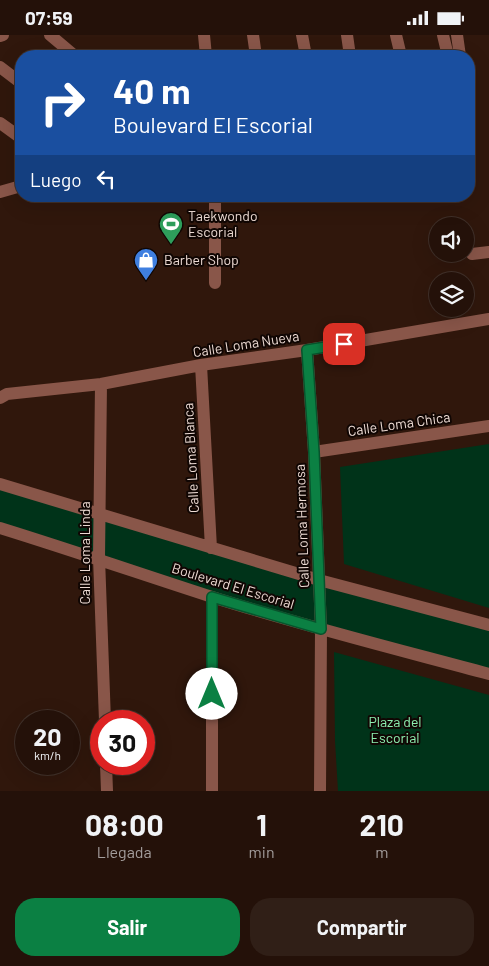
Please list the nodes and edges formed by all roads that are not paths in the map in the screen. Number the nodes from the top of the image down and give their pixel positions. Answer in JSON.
{"nodes":[{"id":1,"x":50,"y":35,"type":"edge"},
{"id":2,"x":204,"y":35,"type":"edge"},
{"id":3,"x":253,"y":35,"type":"edge"},
{"id":4,"x":302,"y":35,"type":"edge"},
{"id":5,"x":346,"y":35,"type":"edge"},
{"id":6,"x":396,"y":35,"type":"edge"},
{"id":7,"x":443,"y":35,"type":"edge"},
{"id":8,"x":457,"y":35,"type":"edge"},
{"id":9,"x":67,"y":50,"type":"edge"},
{"id":10,"x":205,"y":50,"type":"edge"},
{"id":11,"x":255,"y":50,"type":"edge"},
{"id":12,"x":305,"y":50,"type":"edge"},
{"id":13,"x":349,"y":50,"type":"edge"},
{"id":14,"x":400,"y":50,"type":"edge"},
{"id":15,"x":447,"y":50,"type":"edge"},
{"id":16,"x":459,"y":50,"type":"edge"},
{"id":17,"x":0,"y":67,"type":"edge"},
{"id":18,"x":15,"y":78,"type":"edge"},
{"id":19,"x":0,"y":123,"type":"edge"},
{"id":20,"x":15,"y":134,"type":"edge"},
{"id":21,"x":15,"y":187,"type":"edge"},
{"id":22,"x":0,"y":191,"type":"edge"},
{"id":23,"x":215,"y":202,"type":"edge"},
{"id":24,"x":489,"y":252,"type":"edge"},
{"id":25,"x":474,"y":254,"type":"edge"},
{"id":26,"x":215,"y":283,"type":"dead end"},
{"id":27,"x":489,"y":319,"type":"edge"},
{"id":28,"x":307,"y":350,"type":"junction"},
{"id":29,"x":201,"y":365,"type":"junction"},
{"id":30,"x":101,"y":384,"type":"junction"},
{"id":31,"x":4,"y":396,"type":"edge"},
{"id":32,"x":489,"y":426,"type":"edge"},
{"id":33,"x":314,"y":452,"type":"junction"},
{"id":34,"x":0,"y":484,"type":"edge"},
{"id":35,"x":100,"y":515,"type":"junction"},
{"id":36,"x":0,"y":528,"type":"edge"},
{"id":37,"x":212,"y":548,"type":"junction"},
{"id":38,"x":99,"y":558,"type":"junction"},
{"id":39,"x":319,"y":580,"type":"junction"},
{"id":40,"x":212,"y":597,"type":"junction"},
{"id":41,"x":489,"y":625,"type":"edge"},
{"id":42,"x":321,"y":629,"type":"junction"},
{"id":43,"x":489,"y":674,"type":"edge"},
{"id":44,"x":104,"y":710,"type":"edge"},
{"id":45,"x":106,"y":775,"type":"edge"},
{"id":46,"x":107,"y":791,"type":"edge"},
{"id":47,"x":212,"y":791,"type":"edge"},
{"id":48,"x":320,"y":791,"type":"edge"}],
"edges":[{"from":1,"to":9,"type":"street"},
{"from":2,"to":10,"type":"street"},
{"from":3,"to":11,"type":"street"},
{"from":4,"to":12,"type":"street"},
{"from":5,"to":13,"type":"street"},
{"from":6,"to":14,"type":"street"},
{"from":7,"to":15,"type":"street"},
{"from":8,"to":16,"type":"street"},
{"from":17,"to":18,"type":"street"},
{"from":19,"to":20,"type":"street"},
{"from":21,"to":22,"type":"street"},
{"from":23,"to":26,"type":"street"},
{"from":24,"to":25,"type":"street"},
{"from":27,"to":28,"type":"street","name":"Calle Loma Nueva"},
{"from":28,"to":29,"type":"street","name":"Calle Loma Nueva"},
{"from":28,"to":33,"type":"street","name":"Calle Loma Hermosa"},
{"from":29,"to":30,"type":"street","name":"Calle Loma Nueva"},
{"from":29,"to":37,"type":"street","name":"Calle Loma Blanca"},
{"from":30,"to":31,"type":"street","name":"Calle Loma Nueva"},
{"from":30,"to":35,"type":"street","name":"Calle Loma Linda"},
{"from":32,"to":33,"type":"street","name":"Calle Loma Chica"},
{"from":33,"to":39,"type":"street","name":"Calle Loma Hermosa"},
{"from":34,"to":35,"type":"street"},
{"from":35,"to":37,"type":"street"},
{"from":35,"to":38,"type":"street","name":"Calle Loma Linda"},
{"from":36,"to":38,"type":"street","name":"Boulevard El Escorial"},
{"from":37,"to":39,"type":"street"},
{"from":38,"to":40,"type":"street","name":"Boulevard El Escorial"},
{"from":38,"to":44,"type":"street","name":"Calle Loma Linda"},
{"from":39,"to":41,"type":"street"},
{"from":39,"to":42,"type":"street","name":"Calle Loma Hermosa"},
{"from":40,"to":42,"type":"street","name":"Boulevard El Escorial"},
{"from":40,"to":47,"type":"street"},
{"from":42,"to":43,"type":"street","name":"Boulevard El Escorial"},
{"from":42,"to":48,"type":"street","name":"Calle Loma Hermosa"},
{"from":45,"to":46,"type":"street"}]}
